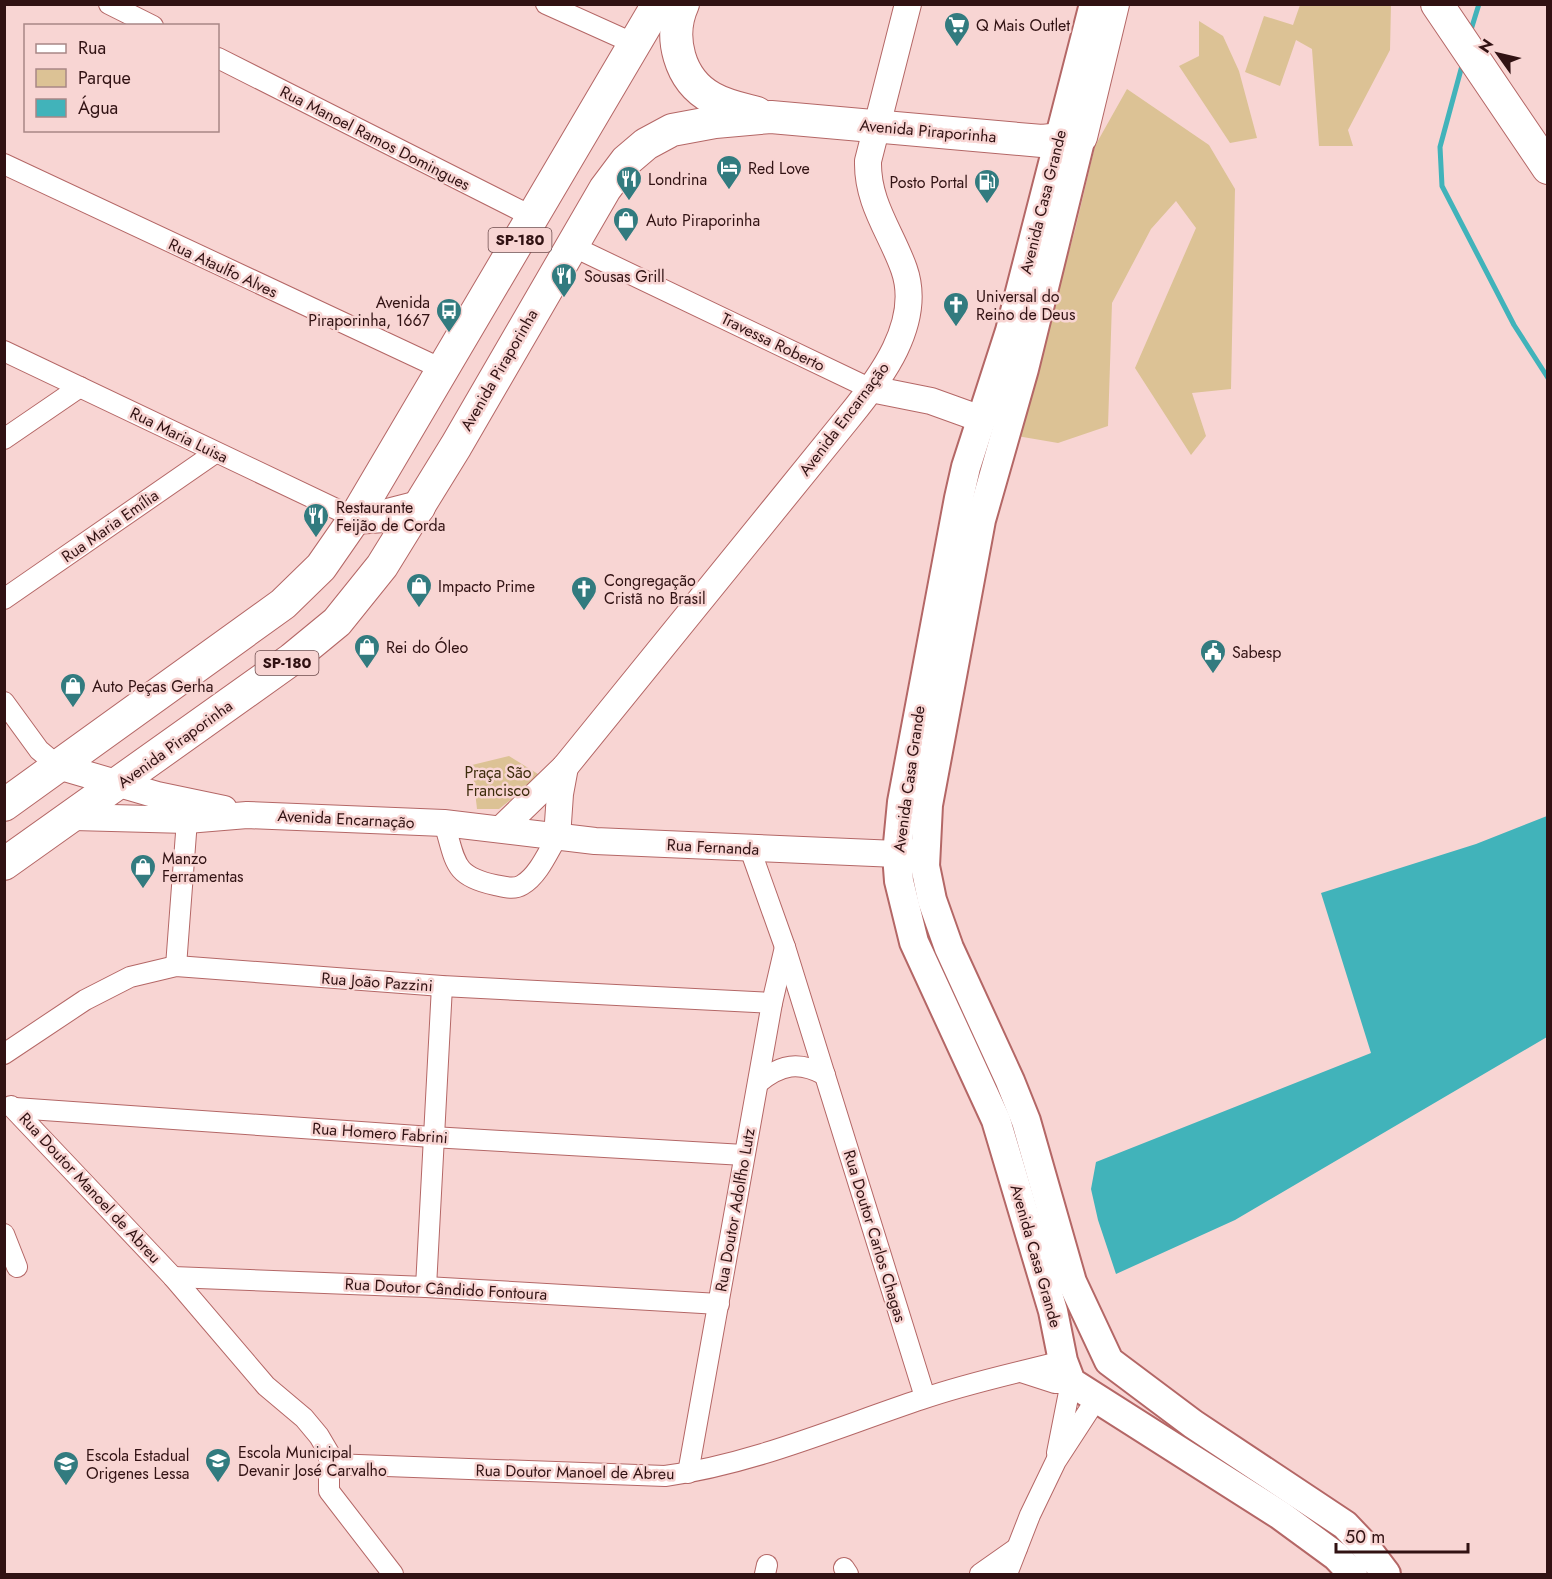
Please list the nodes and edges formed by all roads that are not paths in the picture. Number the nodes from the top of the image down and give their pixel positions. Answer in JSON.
{"nodes":[{"id":1,"x":109,"y":4,"type":"edge"},
{"id":2,"x":546,"y":4,"type":"edge"},
{"id":3,"x":658,"y":4,"type":"edge"},
{"id":4,"x":684,"y":4,"type":"edge"},
{"id":5,"x":908,"y":4,"type":"edge"},
{"id":6,"x":1094,"y":4,"type":"edge"},
{"id":7,"x":1113,"y":4,"type":"edge"},
{"id":8,"x":149,"y":24,"type":"edge"},
{"id":9,"x":1459,"y":37,"type":"edge"},
{"id":10,"x":635,"y":44,"type":"junction"},
{"id":11,"x":219,"y":59,"type":"edge"},
{"id":12,"x":771,"y":117,"type":"junction"},
{"id":13,"x":876,"y":127,"type":"junction"},
{"id":14,"x":1070,"y":139,"type":"junction"},
{"id":15,"x":4,"y":164,"type":"edge"},
{"id":16,"x":1548,"y":168,"type":"edge"},
{"id":17,"x":533,"y":217,"type":"junction"},
{"id":18,"x":572,"y":246,"type":"junction"},
{"id":19,"x":4,"y":351,"type":"edge"},
{"id":20,"x":442,"y":369,"type":"junction"},
{"id":21,"x":80,"y":387,"type":"junction"},
{"id":22,"x":871,"y":389,"type":"junction"},
{"id":23,"x":981,"y":419,"type":"junction"},
{"id":24,"x":4,"y":439,"type":"edge"},
{"id":25,"x":215,"y":453,"type":"junction"},
{"id":26,"x":419,"y":507,"type":"junction"},
{"id":27,"x":355,"y":518,"type":"junction"},
{"id":28,"x":4,"y":599,"type":"edge"},
{"id":29,"x":4,"y":702,"type":"edge"},
{"id":30,"x":58,"y":766,"type":"junction"},
{"id":31,"x":565,"y":767,"type":"junction"},
{"id":32,"x":119,"y":784,"type":"junction"},
{"id":33,"x":4,"y":804,"type":"edge"},
{"id":34,"x":247,"y":815,"type":"junction"},
{"id":35,"x":74,"y":817,"type":"junction"},
{"id":36,"x":186,"y":820,"type":"junction"},
{"id":37,"x":444,"y":824,"type":"junction"},
{"id":38,"x":502,"y":828,"type":"junction"},
{"id":39,"x":557,"y":837,"type":"junction"},
{"id":40,"x":750,"y":849,"type":"junction"},
{"id":41,"x":910,"y":853,"type":"junction"},
{"id":42,"x":4,"y":864,"type":"edge"},
{"id":43,"x":785,"y":947,"type":"junction"},
{"id":44,"x":176,"y":966,"type":"junction"},
{"id":45,"x":442,"y":987,"type":"junction"},
{"id":46,"x":772,"y":1003,"type":"junction"},
{"id":47,"x":4,"y":1054,"type":"edge"},
{"id":48,"x":825,"y":1075,"type":"junction"},
{"id":49,"x":758,"y":1083,"type":"junction"},
{"id":50,"x":10,"y":1105,"type":"edge"},
{"id":51,"x":432,"y":1137,"type":"junction"},
{"id":52,"x":744,"y":1155,"type":"junction"},
{"id":53,"x":4,"y":1234,"type":"edge"},
{"id":54,"x":17,"y":1267,"type":"dead end"},
{"id":55,"x":173,"y":1277,"type":"junction"},
{"id":56,"x":426,"y":1287,"type":"junction"},
{"id":57,"x":719,"y":1304,"type":"junction"},
{"id":58,"x":1109,"y":1361,"type":"junction"},
{"id":59,"x":1067,"y":1371,"type":"junction"},
{"id":60,"x":925,"y":1397,"type":"junction"},
{"id":61,"x":1097,"y":1398,"type":"junction"},
{"id":62,"x":1056,"y":1461,"type":"junction"},
{"id":63,"x":331,"y":1464,"type":"junction"},
{"id":64,"x":688,"y":1473,"type":"junction"},
{"id":65,"x":1017,"y":1548,"type":"junction"},
{"id":66,"x":393,"y":1575,"type":"edge"},
{"id":67,"x":980,"y":1575,"type":"edge"},
{"id":68,"x":1007,"y":1575,"type":"edge"},
{"id":69,"x":1353,"y":1575,"type":"edge"},
{"id":70,"x":1386,"y":1575,"type":"edge"}],
"edges":[{"from":1,"to":8,"type":"street"},
{"from":2,"to":10,"type":"street"},
{"from":3,"to":10,"type":"main road","number":"SP-180"},
{"from":4,"to":12,"type":"main road"},
{"from":5,"to":13,"type":"street","name":"Avenida Encarnação"},
{"from":6,"to":14,"type":"main road","name":"Avenida Casa Grande"},
{"from":7,"to":14,"type":"main road","name":"Avenida Casa Grande"},
{"from":9,"to":16,"type":"main road"},
{"from":10,"to":17,"type":"main road","number":"SP-180"},
{"from":11,"to":17,"type":"street","name":"Rua Manoel Ramos Domingues"},
{"from":12,"to":13,"type":"main road","name":"Avenida Piraporinha","number":"SP-180"},
{"from":12,"to":18,"type":"main road","name":"Avenida Piraporinha","number":"SP-180"},
{"from":13,"to":14,"type":"main road","name":"Avenida Piraporinha","number":"SP-180"},
{"from":13,"to":22,"type":"street","name":"Avenida Encarnação"},
{"from":14,"to":23,"type":"main road","name":"Avenida Casa Grande"},
{"from":14,"to":41,"type":"main road","name":"Avenida Casa Grande"},
{"from":15,"to":20,"type":"street","name":"Rua Ataulfo Alves"},
{"from":17,"to":20,"type":"main road","number":"SP-180"},
{"from":18,"to":22,"type":"street","name":"Travessa Roberto"},
{"from":18,"to":26,"type":"main road","name":"Avenida Piraporinha","number":"SP-180"},
{"from":19,"to":21,"type":"street","name":"Rua Maria Luisa"},
{"from":20,"to":27,"type":"main road","number":"SP-180"},
{"from":21,"to":24,"type":"street"},
{"from":21,"to":25,"type":"street","name":"Rua Maria Luisa"},
{"from":22,"to":23,"type":"street","name":"Travessa Roberto"},
{"from":22,"to":31,"type":"street","name":"Avenida Encarnação"},
{"from":23,"to":41,"type":"main road","name":"Avenida Casa Grande"},
{"from":25,"to":27,"type":"street","name":"Rua Maria Luisa"},
{"from":25,"to":28,"type":"street","name":"Rua Maria Emília"},
{"from":26,"to":27,"type":"main road"},
{"from":26,"to":32,"type":"main road","name":"Avenida Piraporinha","number":"SP-180"},
{"from":27,"to":30,"type":"main road","number":"SP-180"},
{"from":29,"to":30,"type":"street"},
{"from":30,"to":32,"type":"street","name":"Avenida Encarnação"},
{"from":30,"to":33,"type":"main road","number":"SP-180"},
{"from":31,"to":38,"type":"street","name":"Avenida Encarnação"},
{"from":31,"to":39,"type":"street","name":"Avenida Encarnação"},
{"from":32,"to":34,"type":"street","name":"Avenida Encarnação"},
{"from":32,"to":35,"type":"main road","name":"Avenida Piraporinha","number":"SP-180"},
{"from":34,"to":36,"type":"street","name":"Avenida Encarnação"},
{"from":34,"to":37,"type":"street","name":"Avenida Encarnação"},
{"from":35,"to":36,"type":"street","name":"Avenida Encarnação"},
{"from":35,"to":42,"type":"main road","name":"Avenida Piraporinha","number":"SP-180"},
{"from":36,"to":44,"type":"street"},
{"from":37,"to":38,"type":"street","name":"Avenida Encarnação"},
{"from":37,"to":39,"type":"street","name":"Avenida Encarnação"},
{"from":38,"to":39,"type":"street","name":"Rua Fernanda"},
{"from":39,"to":40,"type":"street","name":"Rua Fernanda"},
{"from":40,"to":41,"type":"street","name":"Rua Fernanda"},
{"from":40,"to":43,"type":"street","name":"Rua Doutor Carlos Chagas"},
{"from":41,"to":58,"type":"main road","name":"Avenida Casa Grande"},
{"from":41,"to":59,"type":"main road","name":"Avenida Casa Grande"},
{"from":43,"to":46,"type":"street","name":"Rua Doutor Adolfho Lutz"},
{"from":43,"to":48,"type":"street","name":"Rua Doutor Carlos Chagas"},
{"from":44,"to":45,"type":"street","name":"Rua João Pazzini"},
{"from":44,"to":47,"type":"street","name":"Rua João Pazzini"},
{"from":45,"to":46,"type":"street","name":"Rua João Pazzini"},
{"from":45,"to":51,"type":"street"},
{"from":46,"to":49,"type":"street","name":"Rua Doutor Adolfho Lutz"},
{"from":48,"to":49,"type":"street"},
{"from":48,"to":60,"type":"street","name":"Rua Doutor Carlos Chagas"},
{"from":49,"to":52,"type":"street","name":"Rua Doutor Adolfho Lutz"},
{"from":50,"to":51,"type":"street","name":"Rua Homero Fabrini"},
{"from":50,"to":55,"type":"street","name":"Rua Doutor Manoel de Abreu"},
{"from":51,"to":52,"type":"street","name":"Rua Homero Fabrini"},
{"from":51,"to":56,"type":"street"},
{"from":52,"to":57,"type":"street","name":"Rua Doutor Adolfho Lutz"},
{"from":53,"to":54,"type":"street"},
{"from":55,"to":56,"type":"street","name":"Rua Doutor Cândido Fontoura"},
{"from":55,"to":63,"type":"street","name":"Rua Doutor Manoel de Abreu"},
{"from":56,"to":57,"type":"street","name":"Rua Doutor Cândido Fontoura"},
{"from":57,"to":64,"type":"street","name":"Rua Doutor Adolfho Lutz"},
{"from":58,"to":59,"type":"main road"},
{"from":58,"to":61,"type":"main road"},
{"from":58,"to":70,"type":"main road","name":"Avenida Casa Grande"},
{"from":59,"to":60,"type":"street","name":"Rua Doutor Manoel de Abreu"},
{"from":59,"to":61,"type":"main road"},
{"from":59,"to":62,"type":"street"},
{"from":60,"to":64,"type":"street","name":"Rua Doutor Manoel de Abreu"},
{"from":61,"to":62,"type":"street"},
{"from":61,"to":69,"type":"main road"},
{"from":62,"to":65,"type":"street"},
{"from":63,"to":64,"type":"street","name":"Rua Doutor Manoel de Abreu"},
{"from":63,"to":66,"type":"street"},
{"from":65,"to":67,"type":"street"},
{"from":65,"to":68,"type":"street"}]}
